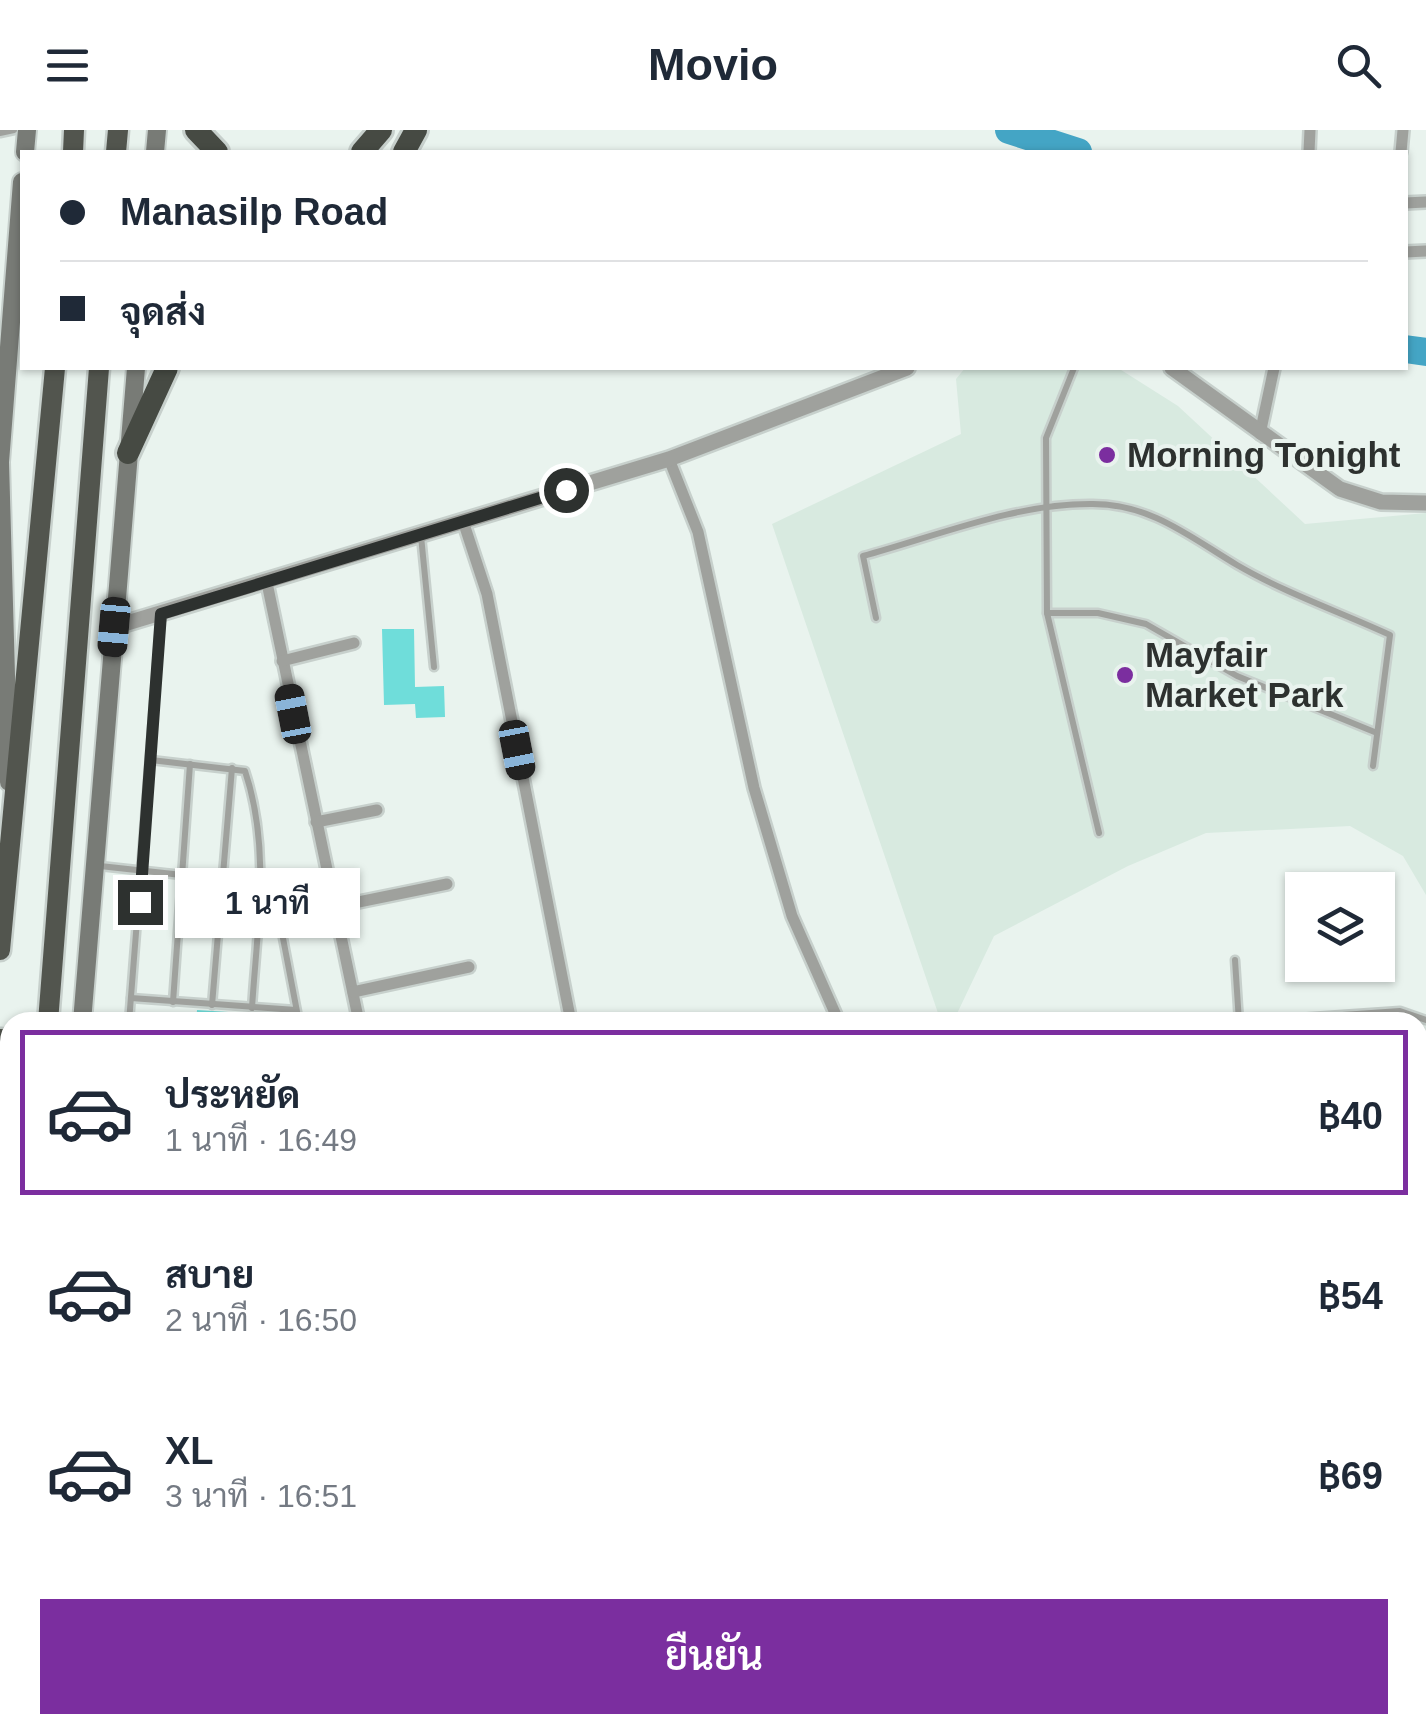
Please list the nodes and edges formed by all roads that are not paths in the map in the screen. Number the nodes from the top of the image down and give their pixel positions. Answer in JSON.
{"nodes":[{"id":1,"x":14,"y":130,"type":"edge"},
{"id":2,"x":196,"y":130,"type":"edge"},
{"id":3,"x":381,"y":130,"type":"edge"},
{"id":4,"x":0,"y":134,"type":"edge"},
{"id":5,"x":214,"y":150,"type":"edge"},
{"id":6,"x":364,"y":150,"type":"edge"},
{"id":7,"x":20,"y":204,"type":"edge"},
{"id":8,"x":54,"y":370,"type":"edge"},
{"id":9,"x":100,"y":370,"type":"edge"},
{"id":10,"x":136,"y":370,"type":"edge"},
{"id":11,"x":166,"y":370,"type":"edge"},
{"id":12,"x":902,"y":370,"type":"edge"},
{"id":13,"x":1073,"y":370,"type":"edge"},
{"id":14,"x":1175,"y":370,"type":"edge"},
{"id":15,"x":1274,"y":370,"type":"edge"},
{"id":16,"x":3,"y":388,"type":"edge"},
{"id":17,"x":1260,"y":434,"type":"junction"},
{"id":18,"x":128,"y":452,"type":"junction"},
{"id":19,"x":669,"y":459,"type":"junction"},
{"id":20,"x":0,"y":462,"type":"edge"},
{"id":21,"x":1426,"y":504,"type":"edge"},
{"id":22,"x":1047,"y":506,"type":"junction"},
{"id":23,"x":463,"y":521,"type":"junction"},
{"id":24,"x":421,"y":535,"type":"junction"},
{"id":25,"x":267,"y":583,"type":"junction"},
{"id":26,"x":1047,"y":613,"type":"junction"},
{"id":27,"x":161,"y":614,"type":"junction"},
{"id":28,"x":876,"y":618,"type":"dead end"},
{"id":29,"x":114,"y":627,"type":"junction"},
{"id":30,"x":354,"y":643,"type":"dead end"},
{"id":31,"x":282,"y":661,"type":"junction"},
{"id":32,"x":434,"y":667,"type":"dead end"},
{"id":33,"x":1377,"y":732,"type":"junction"},
{"id":34,"x":150,"y":760,"type":"junction"},
{"id":35,"x":190,"y":764,"type":"junction"},
{"id":36,"x":1373,"y":766,"type":"dead end"},
{"id":37,"x":232,"y":768,"type":"junction"},
{"id":38,"x":376,"y":810,"type":"dead end"},
{"id":39,"x":316,"y":822,"type":"junction"},
{"id":40,"x":10,"y":828,"type":"junction"},
{"id":41,"x":1099,"y":833,"type":"dead end"},
{"id":42,"x":95,"y":866,"type":"junction"},
{"id":43,"x":142,"y":870,"type":"junction"},
{"id":44,"x":183,"y":874,"type":"junction"},
{"id":45,"x":224,"y":879,"type":"junction"},
{"id":46,"x":264,"y":884,"type":"junction"},
{"id":47,"x":447,"y":884,"type":"dead end"},
{"id":48,"x":334,"y":907,"type":"junction"},
{"id":49,"x":0,"y":950,"type":"edge"},
{"id":50,"x":1235,"y":960,"type":"dead end"},
{"id":51,"x":469,"y":967,"type":"dead end"},
{"id":52,"x":352,"y":992,"type":"junction"},
{"id":53,"x":131,"y":998,"type":"junction"},
{"id":54,"x":174,"y":1002,"type":"junction"},
{"id":55,"x":212,"y":1005,"type":"junction"},
{"id":56,"x":252,"y":1008,"type":"junction"},
{"id":57,"x":296,"y":1010,"type":"joint"},
{"id":58,"x":49,"y":1012,"type":"edge"},
{"id":59,"x":83,"y":1012,"type":"edge"},
{"id":60,"x":130,"y":1012,"type":"edge"},
{"id":61,"x":357,"y":1012,"type":"edge"},
{"id":62,"x":569,"y":1012,"type":"edge"},
{"id":63,"x":835,"y":1012,"type":"edge"},
{"id":64,"x":1240,"y":1012,"type":"edge"}],
"edges":[{"from":1,"to":4,"type":"lane"},
{"from":2,"to":5,"type":"highway"},
{"from":3,"to":6,"type":"highway"},
{"from":7,"to":16,"type":"main road"},
{"from":8,"to":40,"type":"highway"},
{"from":9,"to":58,"type":"highway"},
{"from":10,"to":18,"type":"main road"},
{"from":11,"to":18,"type":"highway"},
{"from":12,"to":19,"type":"street"},
{"from":13,"to":22,"type":"lane"},
{"from":14,"to":17,"type":"street"},
{"from":15,"to":17,"type":"street"},
{"from":16,"to":20,"type":"main road"},
{"from":17,"to":21,"type":"street"},
{"from":18,"to":29,"type":"main road"},
{"from":19,"to":23,"type":"street"},
{"from":19,"to":63,"type":"street"},
{"from":20,"to":40,"type":"main road"},
{"from":22,"to":26,"type":"lane"},
{"from":22,"to":28,"type":"lane"},
{"from":22,"to":33,"type":"lane"},
{"from":23,"to":24,"type":"street"},
{"from":23,"to":62,"type":"street"},
{"from":24,"to":25,"type":"street"},
{"from":24,"to":32,"type":"lane"},
{"from":25,"to":27,"type":"street"},
{"from":25,"to":31,"type":"street"},
{"from":26,"to":33,"type":"lane"},
{"from":26,"to":41,"type":"lane"},
{"from":27,"to":29,"type":"street"},
{"from":27,"to":34,"type":"lane"},
{"from":29,"to":42,"type":"main road"},
{"from":30,"to":31,"type":"street"},
{"from":31,"to":39,"type":"street"},
{"from":33,"to":36,"type":"lane"},
{"from":34,"to":35,"type":"lane"},
{"from":34,"to":43,"type":"lane"},
{"from":35,"to":37,"type":"lane"},
{"from":35,"to":44,"type":"lane"},
{"from":37,"to":45,"type":"lane"},
{"from":37,"to":46,"type":"lane"},
{"from":38,"to":39,"type":"street"},
{"from":39,"to":48,"type":"street"},
{"from":40,"to":49,"type":"highway"},
{"from":42,"to":43,"type":"lane"},
{"from":42,"to":59,"type":"main road"},
{"from":43,"to":44,"type":"lane"},
{"from":43,"to":53,"type":"lane"},
{"from":44,"to":45,"type":"lane"},
{"from":44,"to":54,"type":"lane"},
{"from":45,"to":46,"type":"lane"},
{"from":45,"to":55,"type":"lane"},
{"from":46,"to":56,"type":"lane"},
{"from":46,"to":57,"type":"lane"},
{"from":47,"to":48,"type":"street"},
{"from":48,"to":52,"type":"street"},
{"from":50,"to":64,"type":"lane"},
{"from":51,"to":52,"type":"street"},
{"from":52,"to":61,"type":"street"},
{"from":53,"to":54,"type":"lane"},
{"from":53,"to":60,"type":"lane"},
{"from":54,"to":55,"type":"lane"},
{"from":55,"to":56,"type":"lane"},
{"from":56,"to":57,"type":"lane"}]}
